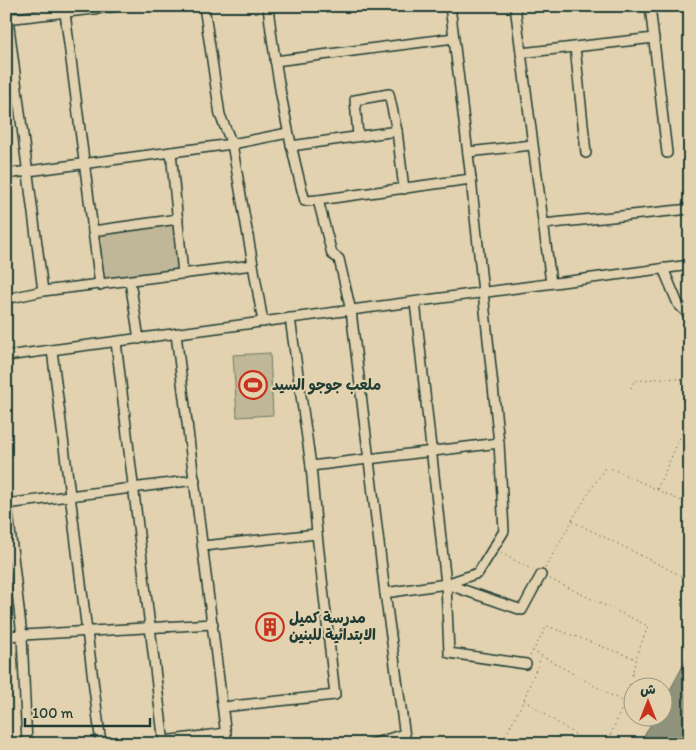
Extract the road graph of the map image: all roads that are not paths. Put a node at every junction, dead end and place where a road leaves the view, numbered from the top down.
1 (120, 6) edge
2 (204, 6) edge
3 (268, 6) edge
4 (450, 6) edge
5 (515, 6) edge
6 (650, 6) edge
7 (93, 8) edge
8 (44, 11) edge
9 (65, 13) junction
10 (7, 19) edge
11 (454, 38) junction
12 (654, 38) junction
13 (575, 47) junction
14 (521, 53) junction
15 (275, 61) junction
16 (397, 131) junction
17 (288, 133) junction
18 (358, 136) junction
19 (232, 144) junction
20 (532, 145) junction
21 (291, 146) junction
22 (171, 152) junction
23 (468, 152) junction
24 (586, 153) dead end
25 (667, 153) dead end
26 (85, 162) junction
27 (26, 170) junction
28 (6, 174) edge
29 (471, 179) junction
30 (404, 189) junction
31 (318, 200) junction
32 (690, 209) edge
33 (178, 219) junction
34 (543, 224) junction
35 (93, 231) junction
36 (253, 265) junction
37 (690, 265) edge
38 (663, 268) junction
39 (183, 274) junction
40 (130, 281) junction
41 (550, 283) junction
42 (100, 285) junction
43 (43, 291) junction
44 (483, 292) junction
45 (6, 299) edge
46 (415, 302) junction
47 (351, 311) junction
48 (690, 316) edge
49 (290, 318) junction
50 (263, 322) junction
51 (176, 334) junction
52 (139, 339) junction
53 (116, 342) junction
54 (52, 350) junction
55 (6, 356) edge
56 (499, 442) junction
57 (431, 450) junction
58 (369, 460) junction
59 (311, 466) junction
60 (195, 480) junction
61 (133, 487) junction
62 (70, 495) junction
63 (7, 500) edge
64 (317, 534) junction
65 (203, 546) junction
66 (541, 575) road end
67 (446, 584) junction
68 (385, 593) junction
69 (213, 624) junction
70 (150, 627) junction
71 (87, 632) junction
72 (6, 636) edge
73 (22, 636) junction
74 (526, 664) road end
75 (223, 707) junction
76 (226, 732) junction
77 (405, 739) edge
78 (164, 742) edge
79 (27, 744) edge
80 (101, 744) edge
81 (227, 744) edge
82 (372, 744) edge

1 - 7 street
2 - 19 street
3 - 15 street
4 - 11 street
5 - 14 street
6 - 12 street
7 - 9 street
8 - 9 street
8 - 10 street
9 - 26 street
10 - 27 street
11 - 15 street
11 - 23 street
12 - 13 street
12 - 25 street
13 - 14 street
13 - 24 street
14 - 20 street
15 - 17 street
16 - 18 street
16 - 18 street
16 - 30 street
17 - 19 street
17 - 21 street
18 - 21 street
19 - 22 street
19 - 36 street
20 - 23 street
20 - 34 street
21 - 31 street
22 - 26 street
22 - 33 street
23 - 29 street
26 - 27 street
26 - 35 street
27 - 28 street
27 - 43 street
29 - 30 street
29 - 44 street
30 - 31 street
31 - 47 street
32 - 34 street
33 - 35 street
33 - 39 street
34 - 41 street
35 - 42 street
36 - 39 street
36 - 50 street
37 - 38 street
38 - 41 street
38 - 48 street
39 - 40 street
40 - 42 street
40 - 52 street
41 - 44 street
42 - 43 street
43 - 45 street
44 - 46 street
44 - 56 street
46 - 47 street
46 - 57 street
47 - 49 street
47 - 58 street
49 - 50 street
49 - 59 street
50 - 51 street
51 - 52 street
51 - 60 street
52 - 53 street
53 - 54 street
53 - 61 street
54 - 55 street
54 - 62 street
56 - 57 street
56 - 67 street
57 - 58 street
57 - 67 street
58 - 59 street
58 - 68 street
59 - 64 street
60 - 61 street
60 - 65 street
61 - 62 street
61 - 70 street
62 - 63 street
62 - 71 street
63 - 73 street
64 - 65 street
64 - 75 street
65 - 69 street
66 - 67 street
67 - 68 street
67 - 74 street
68 - 77 street
69 - 70 street
69 - 75 street
70 - 71 street
70 - 78 street
71 - 73 street
71 - 80 street
72 - 73 street
73 - 79 street
75 - 76 street
76 - 78 street
76 - 81 street
77 - 82 street

